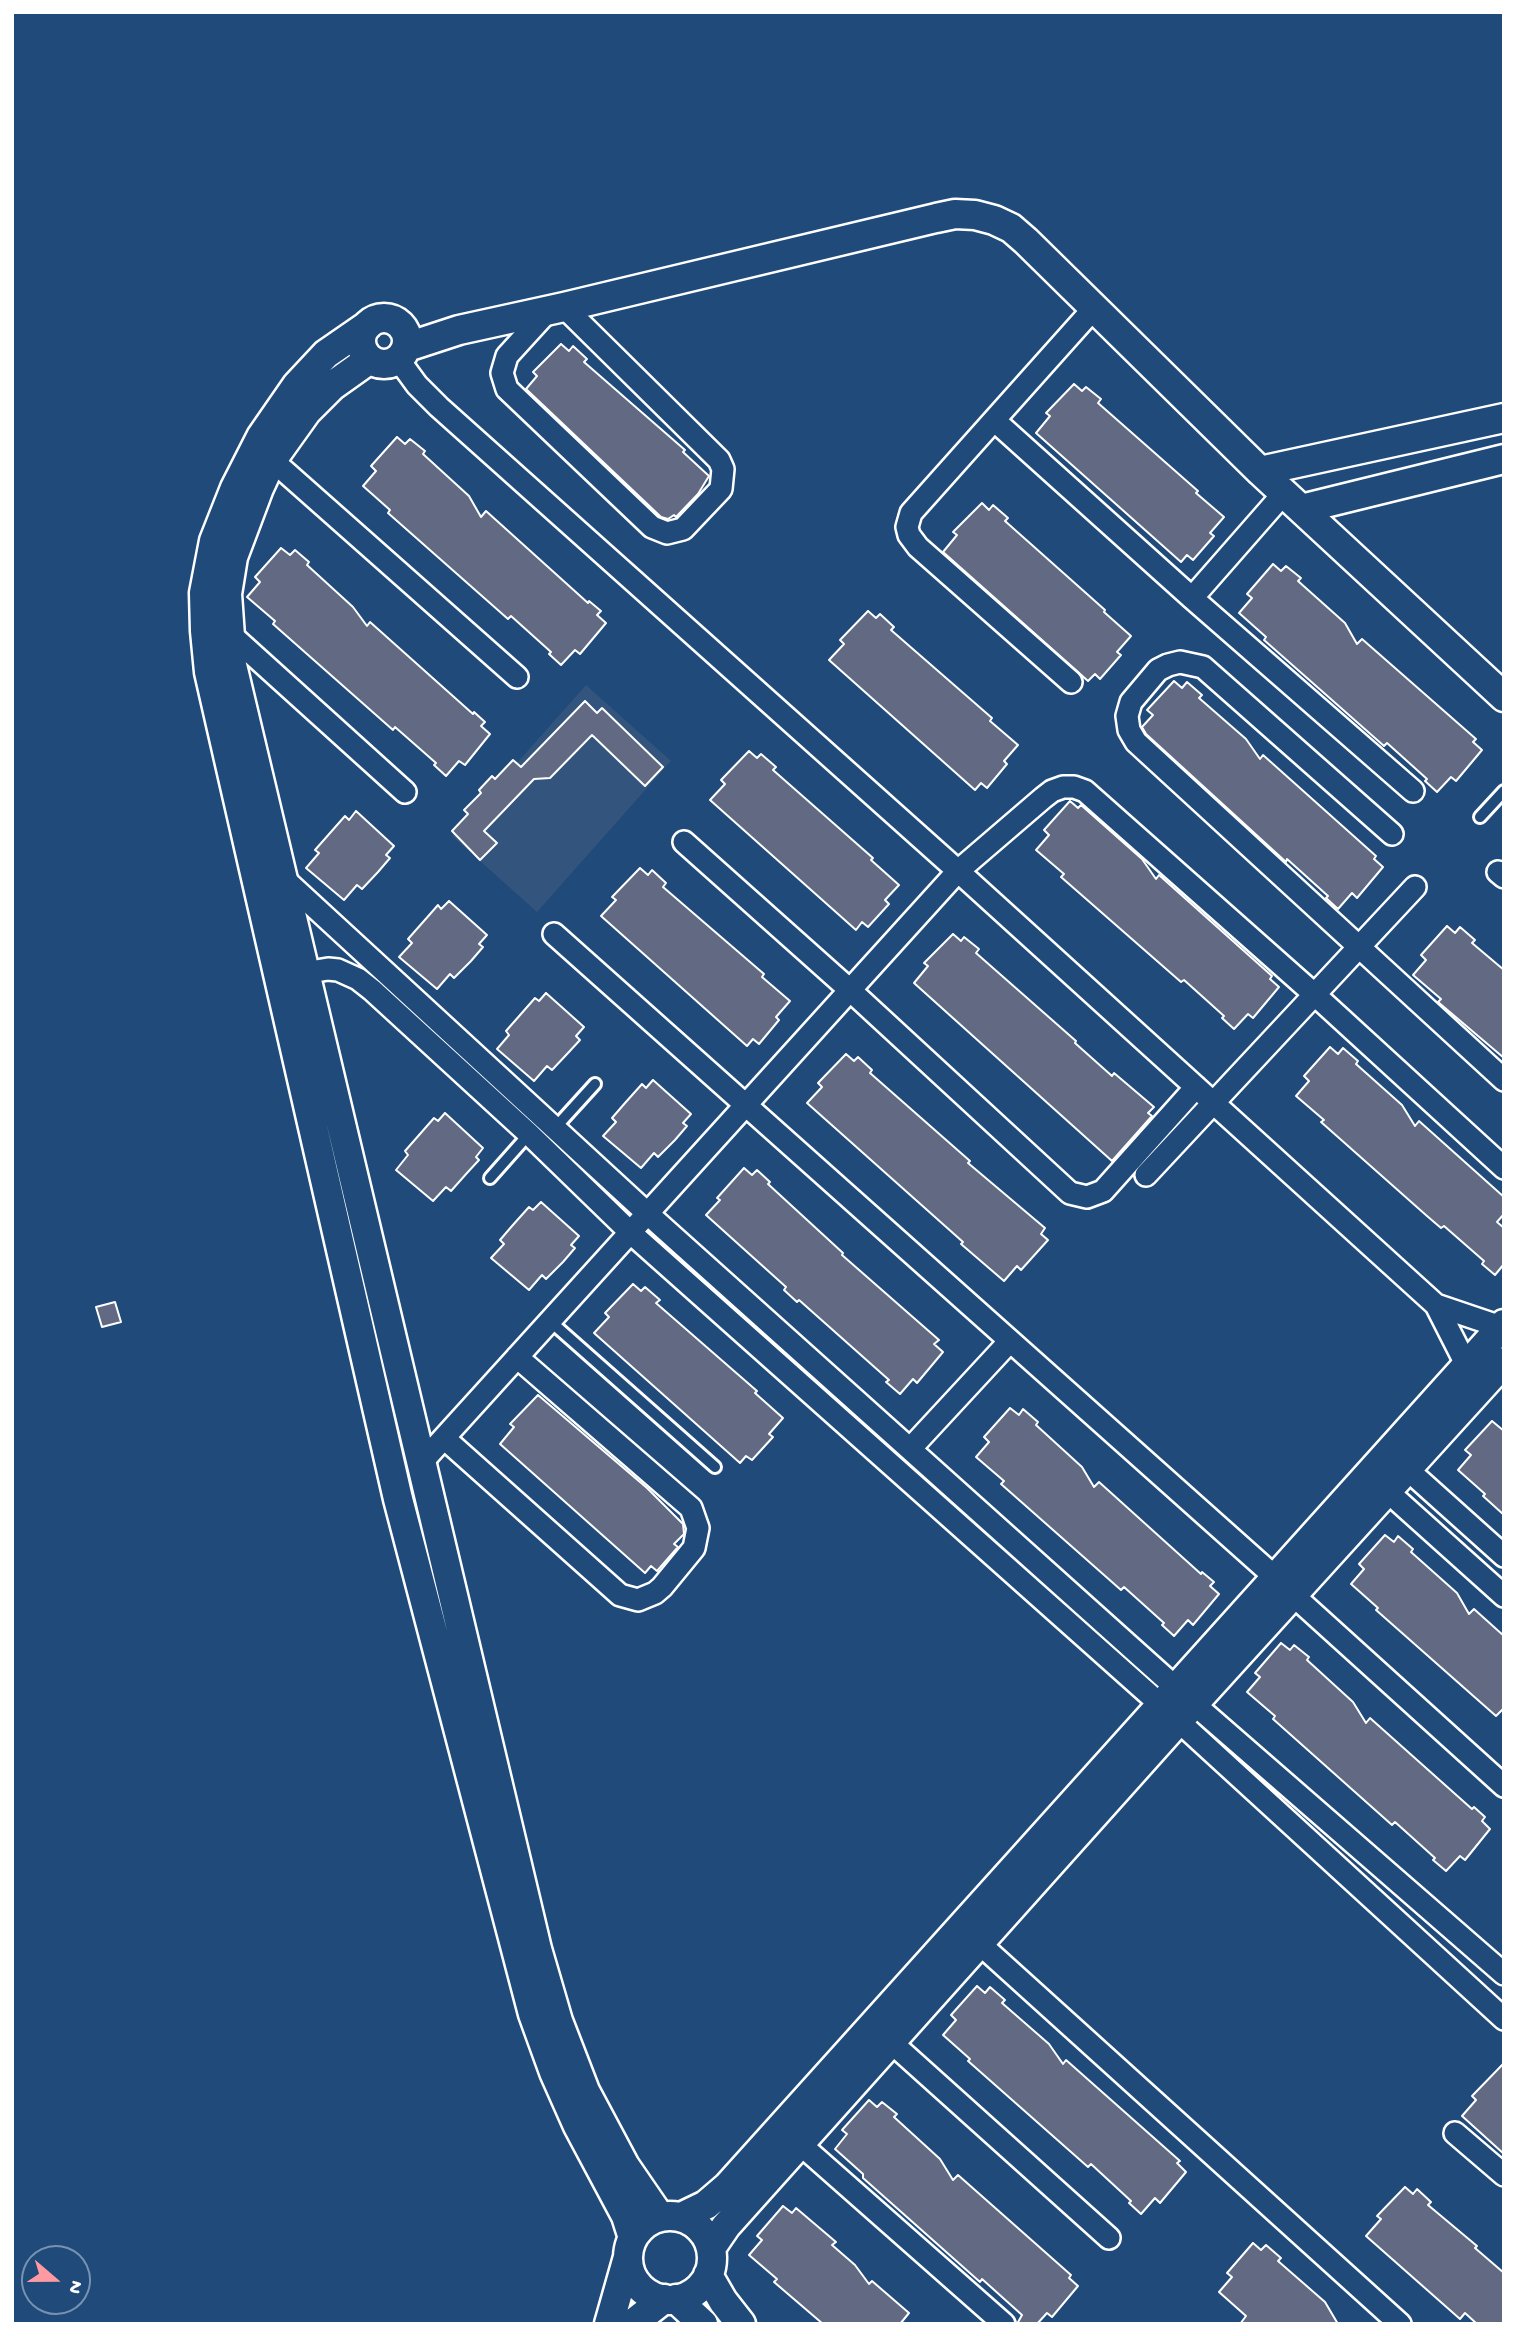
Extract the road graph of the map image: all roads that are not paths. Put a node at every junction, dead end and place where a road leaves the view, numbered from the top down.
1 (1096, 307) junction
2 (556, 309) junction
3 (368, 325) junction
4 (402, 343) junction
5 (370, 359) junction
6 (1504, 418) edge
7 (994, 420) junction
8 (1504, 459) edge
9 (272, 460) junction
10 (1260, 471) junction
11 (1292, 501) junction
12 (1192, 598) junction
13 (228, 632) junction
14 (517, 677) dead end
15 (1071, 682) dead end
16 (1504, 697) edge
17 (1413, 791) dead end
18 (1504, 791) edge
19 (405, 792) dead end
20 (1480, 817) dead end
21 (1392, 834) dead end
22 (684, 842) dead end
23 (958, 872) junction
24 (283, 878) junction
25 (1415, 887) dead end
26 (554, 934) dead end
27 (1359, 947) junction
28 (304, 973) junction
29 (851, 991) junction
30 (1314, 994) junction
31 (1504, 1080) edge
32 (595, 1084) dead end
33 (1196, 1087) junction
34 (1214, 1102) junction
35 (746, 1106) junction
36 (555, 1128) junction
37 (528, 1134) junction
38 (1504, 1168) edge
39 (1146, 1175) dead end
40 (490, 1178) dead end
41 (648, 1214) junction
42 (631, 1233) junction
43 (1436, 1305) junction
44 (550, 1321) junction
45 (1502, 1325) edge
46 (1010, 1341) junction
47 (517, 1357) junction
48 (1467, 1366) junction
49 (1501, 1371) edge
50 (444, 1438) junction
51 (910, 1448) junction
52 (422, 1462) junction
53 (715, 1467) dead end
54 (1406, 1469) junction
55 (1387, 1491) junction
56 (1504, 1556) edge
57 (1285, 1586) junction
58 (1504, 1596) edge
59 (1178, 1704) junction
60 (1504, 1786) edge
61 (980, 1944) junction
62 (1504, 1974) edge
63 (1504, 2019) edge
64 (892, 2043) junction
65 (1455, 2133) dead end
66 (800, 2144) junction
67 (1504, 2175) edge
68 (671, 2217) junction
69 (1110, 2238) dead end
70 (631, 2248) junction
71 (709, 2261) junction
72 (670, 2299) junction
73 (609, 2324) edge
74 (632, 2324) edge
75 (703, 2324) edge
76 (741, 2324) edge
77 (1004, 2324) edge
78 (1400, 2324) edge

1 - 2 street
1 - 7 street
1 - 10 street
2 - 2 street
2 - 4 street
3 - 4 street
3 - 5 street
3 - 70 street
4 - 5 street
4 - 23 street
5 - 9 street
6 - 10 street
7 - 12 street
7 - 15 street
8 - 11 street
9 - 13 street
9 - 14 street
10 - 11 street
11 - 12 street
11 - 16 street
12 - 17 street
13 - 19 street
13 - 24 street
18 - 20 lane
21 - 27 street
22 - 29 street
23 - 29 street
23 - 30 street
23 - 33 street
24 - 28 street
24 - 36 street
25 - 27 street
26 - 35 street
27 - 30 street
27 - 31 street
28 - 37 street
28 - 52 street
29 - 33 street
29 - 35 street
30 - 34 street
30 - 38 street
32 - 36 lane
33 - 34 street
34 - 39 street
34 - 43 street
35 - 41 street
35 - 46 street
36 - 41 street
37 - 40 lane
37 - 42 street
41 - 42 street
41 - 51 street
42 - 44 street
42 - 59 street
43 - 45 street
43 - 48 street
44 - 47 street
44 - 53 lane
45 - 48 street
46 - 51 street
46 - 57 street
47 - 50 street
47 - 50 street
48 - 57 street
49 - 54 street
50 - 52 street
51 - 59 street
52 - 68 street
54 - 55 street
54 - 56 street
55 - 57 street
55 - 58 street
57 - 59 street
57 - 60 street
59 - 61 street
59 - 62 street
59 - 63 street
59 - 68 street
61 - 64 street
61 - 78 street
64 - 66 street
64 - 69 street
65 - 67 street
66 - 71 street
66 - 77 street
68 - 70 street
68 - 71 street
70 - 72 street
70 - 73 street
71 - 72 street
71 - 76 street
72 - 74 street
72 - 75 street

